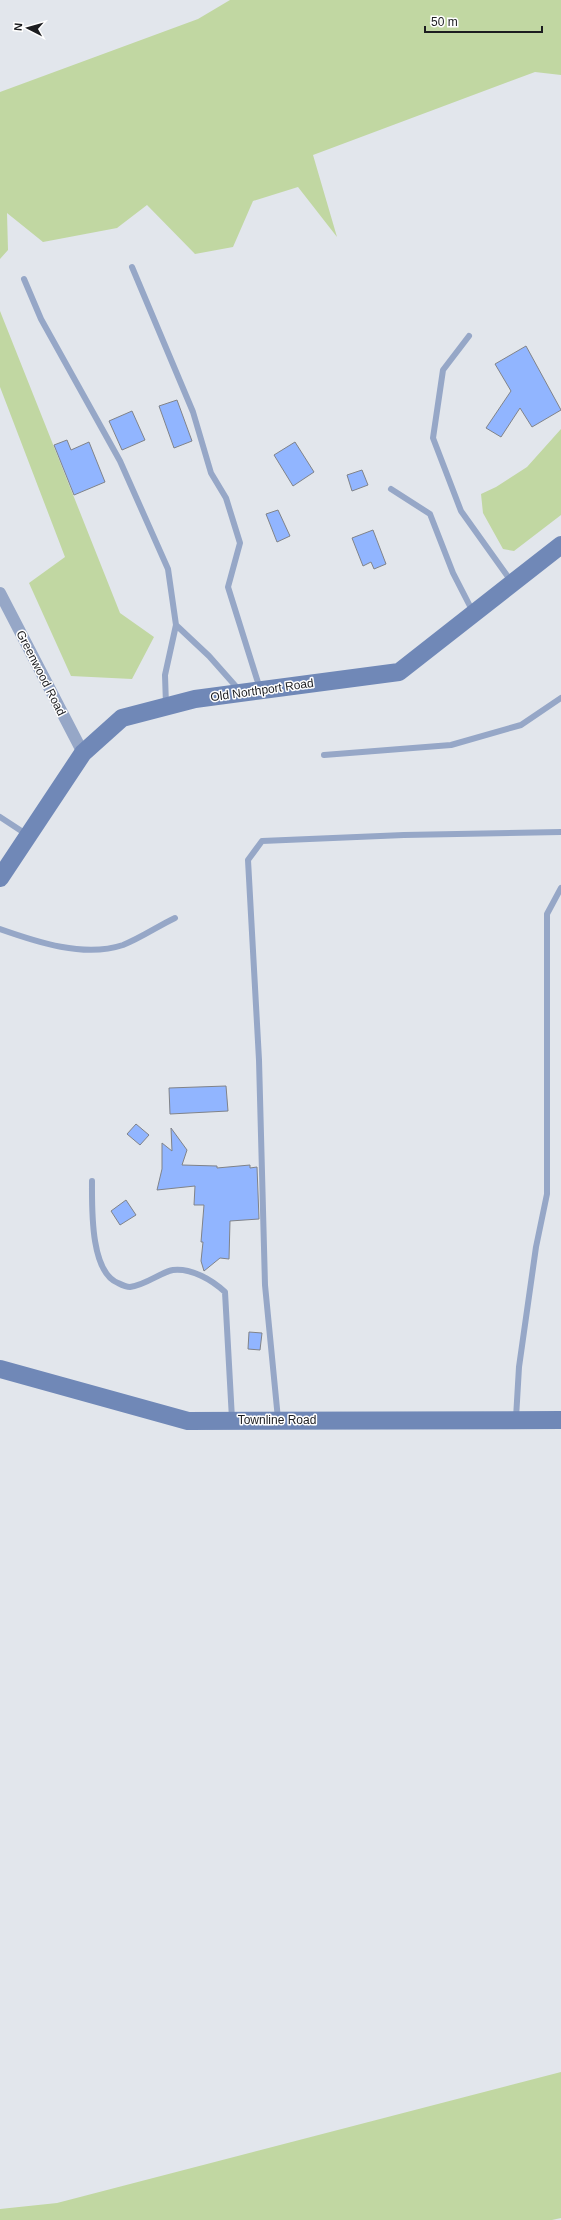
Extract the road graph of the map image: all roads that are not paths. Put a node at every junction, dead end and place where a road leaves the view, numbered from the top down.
1 (132, 267) dead end
2 (24, 279) dead end
3 (469, 336) dead end
4 (391, 489) dead end
5 (561, 545) edge
6 (513, 583) junction
7 (0, 593) edge
8 (474, 614) junction
9 (176, 625) junction
10 (260, 690) junction
11 (242, 693) junction
12 (561, 698) edge
13 (166, 707) junction
14 (83, 753) junction
15 (324, 755) dead end
16 (0, 817) edge
17 (561, 832) edge
18 (28, 835) junction
19 (0, 878) edge
20 (561, 888) edge
21 (175, 918) dead end
22 (0, 929) edge
23 (92, 1181) dead end
24 (0, 1369) edge
25 (278, 1420) junction
26 (516, 1420) junction
27 (561, 1420) edge
28 (232, 1421) junction

1 - 10 lane
2 - 9 lane
3 - 6 lane
4 - 8 lane
5 - 6 main road, Old Northport Road
6 - 8 main road, Old Northport Road
7 - 14 street, Greenwood Road
8 - 10 main road, Old Northport Road
9 - 11 lane
9 - 13 lane
10 - 11 main road, Old Northport Road
11 - 13 main road, Old Northport Road
12 - 15 lane
13 - 14 main road, Old Northport Road
14 - 18 main road, Old Northport Road
16 - 18 lane
17 - 25 lane
18 - 19 main road, Old Northport Road
20 - 26 lane
21 - 22 lane
23 - 28 lane
24 - 28 main road, Townline Road
25 - 26 main road, Townline Road
25 - 28 main road, Townline Road
26 - 27 main road, Townline Road

